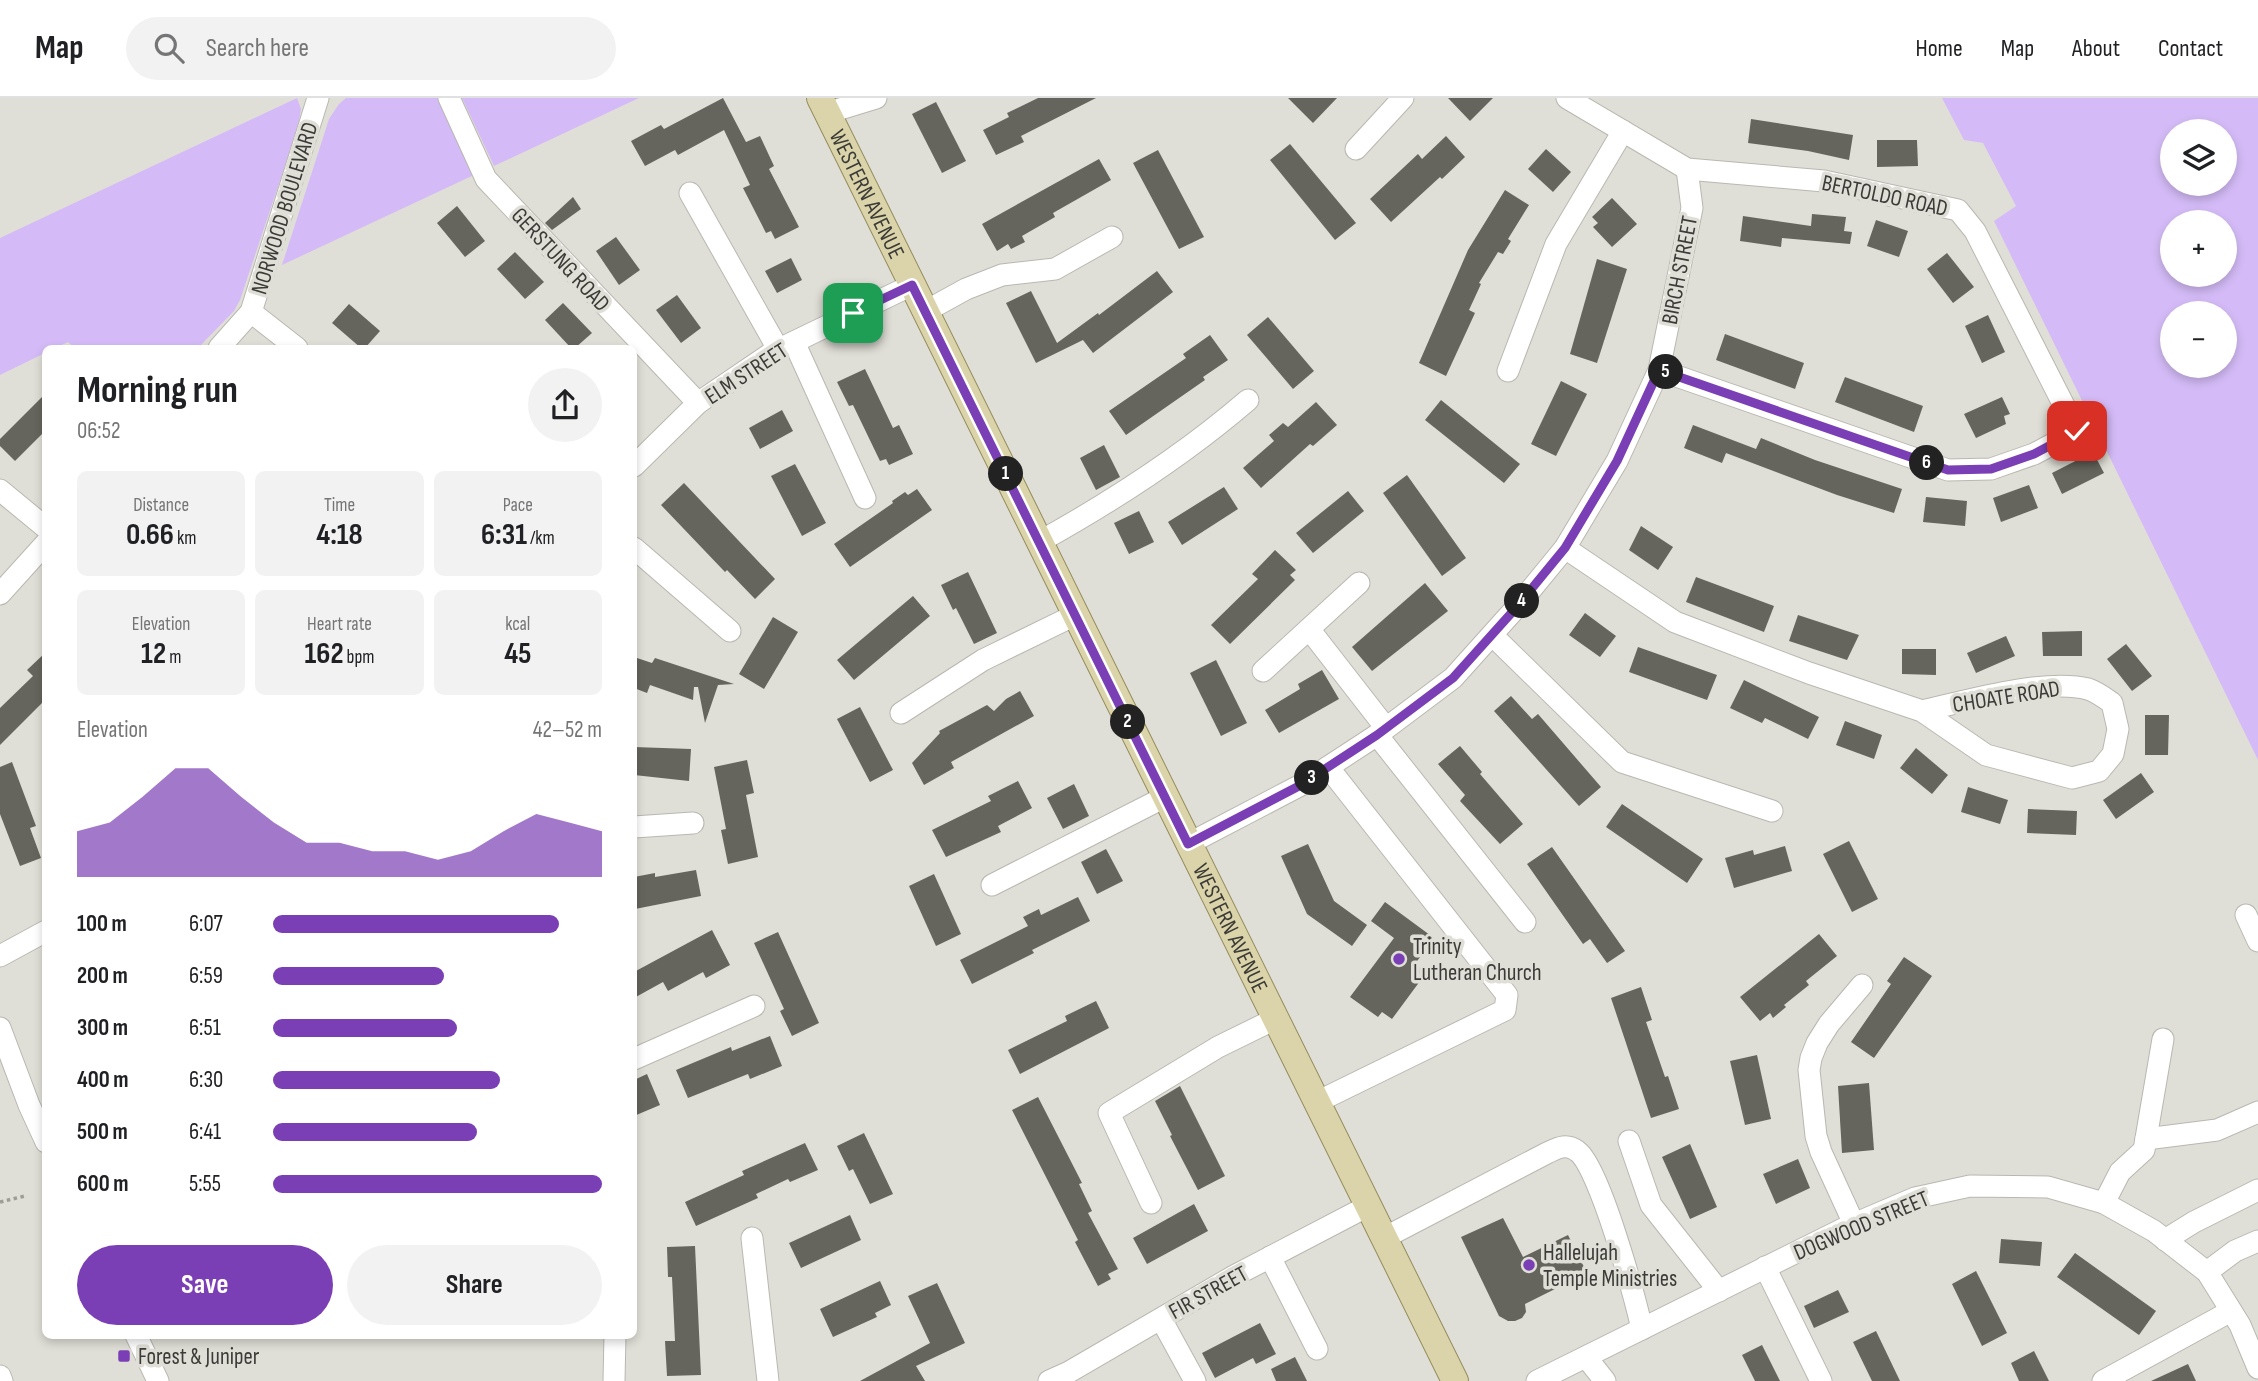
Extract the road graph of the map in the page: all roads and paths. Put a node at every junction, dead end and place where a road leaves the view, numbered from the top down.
1 (318, 98) edge
2 (449, 98) edge
3 (876, 98) edge
4 (1403, 98) edge
5 (1567, 98) edge
6 (823, 106) edge
7 (1623, 131) junction
8 (1356, 149) dead end
9 (1686, 169) junction
10 (691, 192) dead end
11 (1112, 237) dead end
12 (912, 285) junction
13 (926, 311) junction
14 (251, 312) junction
15 (222, 345) edge
16 (293, 345) edge
17 (786, 346) junction
18 (1659, 370) junction
19 (1508, 371) dead end
20 (1248, 400) dead end
21 (698, 403) junction
22 (637, 463) edge
23 (0, 490) edge
24 (865, 498) dead end
25 (42, 525) edge
26 (1039, 542) junction
27 (42, 547) edge
28 (1565, 548) junction
29 (637, 551) edge
30 (1359, 583) dead end
31 (0, 594) edge
32 (1075, 615) junction
33 (1309, 629) junction
34 (730, 631) dead end
35 (1492, 635) junction
36 (1263, 671) dead end
37 (1922, 711) junction
38 (901, 713) dead end
39 (1381, 732) junction
40 (1328, 767) junction
41 (1165, 797) junction
42 (1772, 811) dead end
43 (693, 823) dead end
44 (637, 827) edge
45 (1188, 844) junction
46 (992, 885) dead end
47 (2246, 915) dead end
48 (1525, 922) dead end
49 (42, 933) edge
50 (2258, 941) edge
51 (0, 956) edge
52 (1862, 985) dead end
53 (754, 1006) dead end
54 (1275, 1019) junction
55 (0, 1028) edge
56 (2163, 1039) dead end
57 (637, 1058) edge
58 (1317, 1102) junction
59 (2258, 1112) edge
60 (42, 1133) edge
61 (2146, 1139) junction
62 (1629, 1141) dead end
63 (2258, 1190) edge
64 (25, 1196) dead end
65 (0, 1202) edge
66 (1150, 1203) dead end
67 (2104, 1203) junction
68 (1368, 1206) junction
69 (1854, 1224) junction
70 (752, 1238) dead end
71 (1384, 1238) junction
72 (2165, 1240) junction
73 (2258, 1241) edge
74 (1270, 1257) junction
75 (1765, 1268) junction
76 (2207, 1272) junction
77 (1719, 1291) junction
78 (2231, 1311) junction
79 (1161, 1319) junction
80 (1642, 1329) junction
81 (138, 1339) edge
82 (615, 1339) edge
83 (1317, 1349) dead end
84 (1586, 1357) junction
85 (2258, 1368) edge
86 (0, 1376) edge
87 (2, 1381) edge
88 (158, 1381) edge
89 (614, 1381) edge
90 (768, 1381) edge
91 (1049, 1381) edge
92 (1195, 1381) edge
93 (1455, 1381) edge
94 (1537, 1381) edge
95 (1605, 1381) edge
96 (1821, 1381) edge
97 (2103, 1381) edge

1 - 14 street, NORWOOD BOULEVARD
2 - 21 street, GERSTUNG ROAD
3 - 6 street
4 - 8 street
5 - 7 street
6 - 12 main road, WESTERN AVENUE
7 - 9 street
7 - 19 street
9 - 18 street, BIRCH STREET
9 - 18 street, BERTOLDO ROAD
10 - 17 street
11 - 13 street
12 - 13 main road, WESTERN AVENUE
12 - 17 street, ELM STREET
13 - 26 main road, WESTERN AVENUE
14 - 15 street, NORWOOD BOULEVARD
14 - 16 street
17 - 21 street, ELM STREET
17 - 24 street
18 - 28 street, BIRCH STREET
20 - 26 street
21 - 22 street, ELM STREET
23 - 25 street
26 - 32 main road, WESTERN AVENUE
27 - 31 street
28 - 35 street, BIRCH STREET
28 - 37 street, CHOATE ROAD
29 - 34 street
30 - 33 street
32 - 38 street
32 - 41 main road, WESTERN AVENUE
33 - 36 street
33 - 39 street
35 - 39 street, BIRCH STREET
35 - 42 street
37 - 37 street, CHOATE ROAD
39 - 40 street, BIRCH STREET
39 - 48 street
40 - 45 street, BIRCH STREET
40 - 58 street
41 - 45 main road, WESTERN AVENUE
41 - 46 street
43 - 44 street
45 - 54 main road, WESTERN AVENUE
47 - 50 street
49 - 51 street
52 - 69 street
53 - 57 street
54 - 58 main road, WESTERN AVENUE
54 - 66 street
55 - 60 street
56 - 61 street
58 - 68 main road, WESTERN AVENUE
59 - 61 street
61 - 67 street
62 - 77 street
63 - 72 street
64 - 65 path
67 - 69 street, DOGWOOD STREET
67 - 72 street, DOGWOOD STREET
68 - 71 main road, WESTERN AVENUE
68 - 74 street, FIR STREET
69 - 75 street, DOGWOOD STREET
70 - 90 street
71 - 80 street
71 - 93 main road, WESTERN AVENUE
72 - 76 street, DOGWOOD STREET
73 - 76 street
74 - 79 street, FIR STREET
74 - 83 street
75 - 77 street, DOGWOOD STREET
75 - 96 street
76 - 78 street, DOGWOOD STREET
77 - 80 street, DOGWOOD STREET
78 - 85 street, DOGWOOD STREET
78 - 97 street
79 - 91 street, FIR STREET
79 - 92 street
80 - 84 street, DOGWOOD STREET
81 - 88 street
82 - 89 street
84 - 94 street, DOGWOOD STREET
84 - 95 street
86 - 87 street

